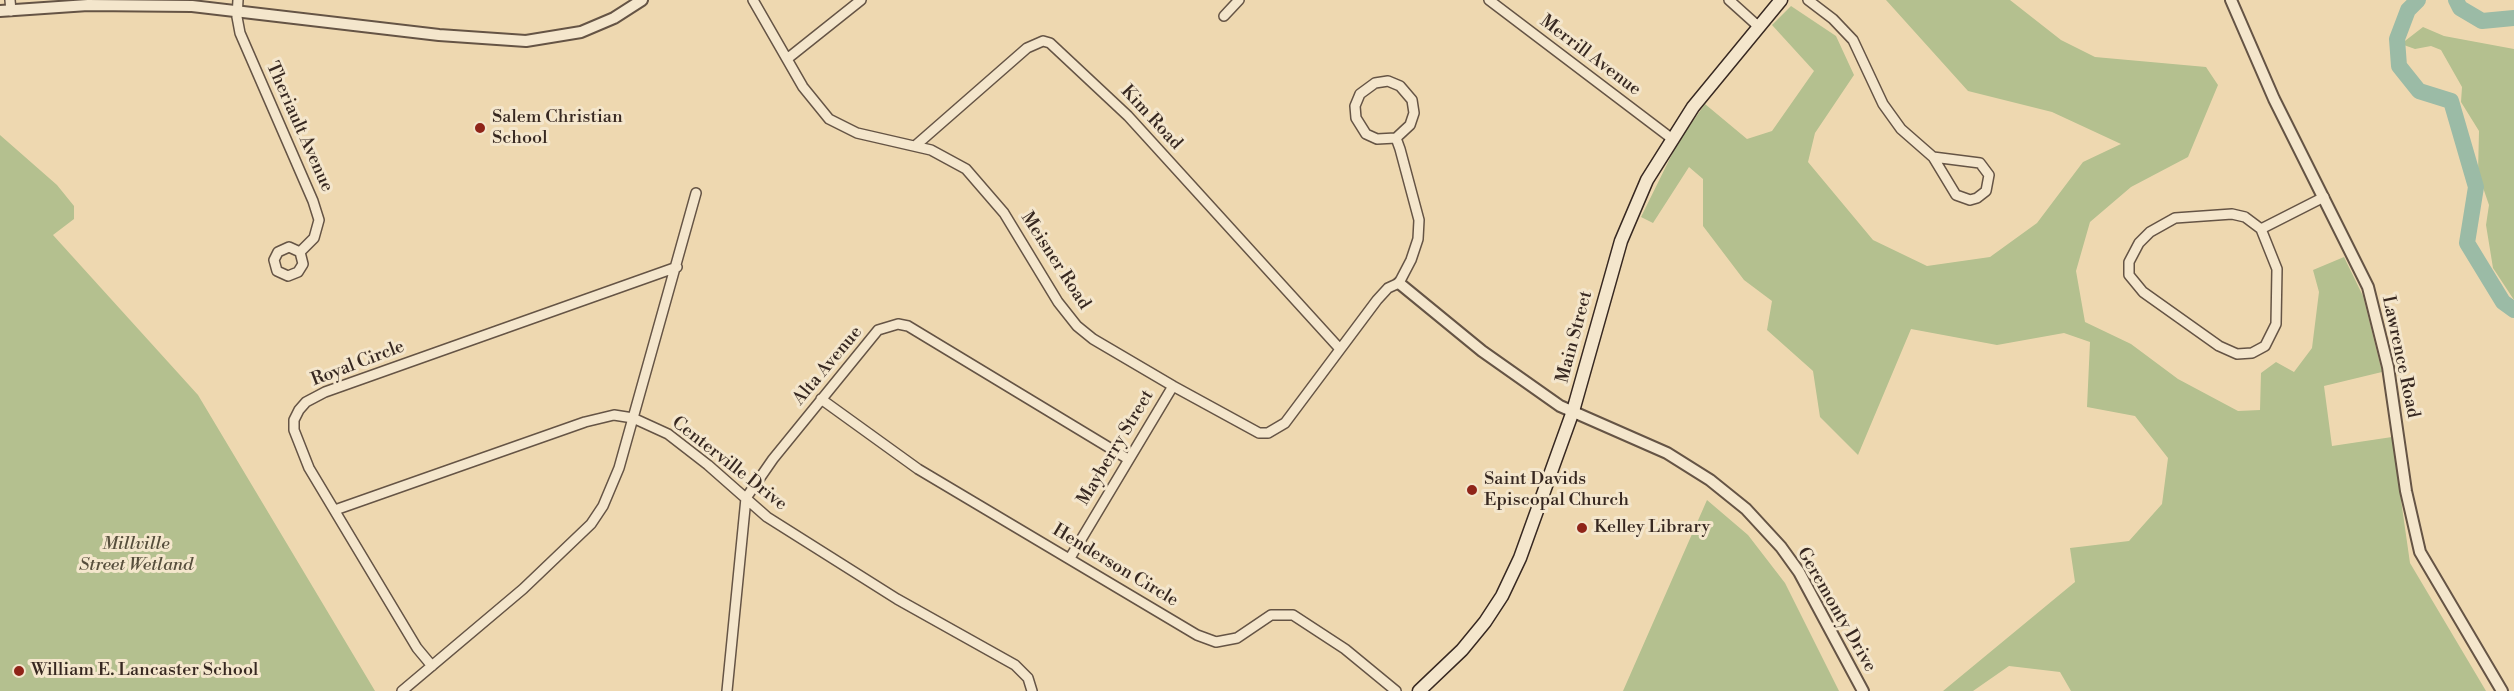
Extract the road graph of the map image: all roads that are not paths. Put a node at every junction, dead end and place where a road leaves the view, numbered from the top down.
1 (642, 0) edge
2 (753, 0) edge
3 (861, 0) edge
4 (1239, 0) edge
5 (1489, 0) edge
6 (1729, 0) edge
7 (1781, 0) edge
8 (1808, 0) edge
9 (2231, 0) edge
10 (237, 5) edge
11 (7, 7) edge
12 (1224, 16) dead end
13 (1759, 27) junction
14 (787, 59) junction
15 (1396, 138) junction
16 (1671, 138) junction
17 (915, 146) junction
18 (1933, 158) junction
19 (696, 193) dead end
20 (2324, 197) junction
21 (2261, 229) junction
22 (300, 252) dead end
23 (677, 267) junction
24 (1399, 283) junction
25 (1340, 349) junction
26 (1173, 386) junction
27 (821, 399) junction
28 (1573, 411) junction
29 (633, 417) junction
30 (1128, 459) junction
31 (746, 498) junction
32 (335, 510) junction
33 (1070, 558) junction
34 (432, 666) junction
35 (402, 691) edge
36 (727, 691) edge
37 (1032, 691) edge
38 (1396, 691) edge
39 (1419, 691) edge
40 (1863, 691) edge
41 (2502, 691) edge

1 - 10 street
2 - 14 street, Meisner Road
3 - 14 street
4 - 12 street
5 - 16 street, Merrill Avenue
6 - 13 street
7 - 13 main road, Main Street
8 - 18 street
9 - 20 street, Lawrence Road
10 - 11 street
10 - 22 street, Theriault Avenue
13 - 16 main road, Main Street
14 - 17 street, Meisner Road
15 - 15 street
15 - 24 street
16 - 28 main road, Main Street
17 - 25 street, Kim Road
17 - 26 street, Meisner Road
18 - 18 street
19 - 23 street
20 - 21 street
20 - 41 street, Lawrence Road
21 - 21 street
23 - 29 street
23 - 32 street, Royal Circle
24 - 25 street, Meisner Road
24 - 28 street, Geremonty Drive
25 - 26 street, Meisner Road
26 - 30 street, Mayberry Street
27 - 30 street, Alta Avenue
27 - 31 street, Alta Avenue
27 - 33 street, Henderson Circle
28 - 39 main road, Main Street
28 - 40 street, Geremonty Drive
29 - 31 street, Centerville Drive
29 - 32 street, Centerville Drive
29 - 34 street
30 - 33 street, Mayberry Street
31 - 36 street, Alta Avenue
31 - 37 street, Centerville Drive
32 - 34 street, Royal Circle
33 - 38 street, Henderson Circle
34 - 35 street

